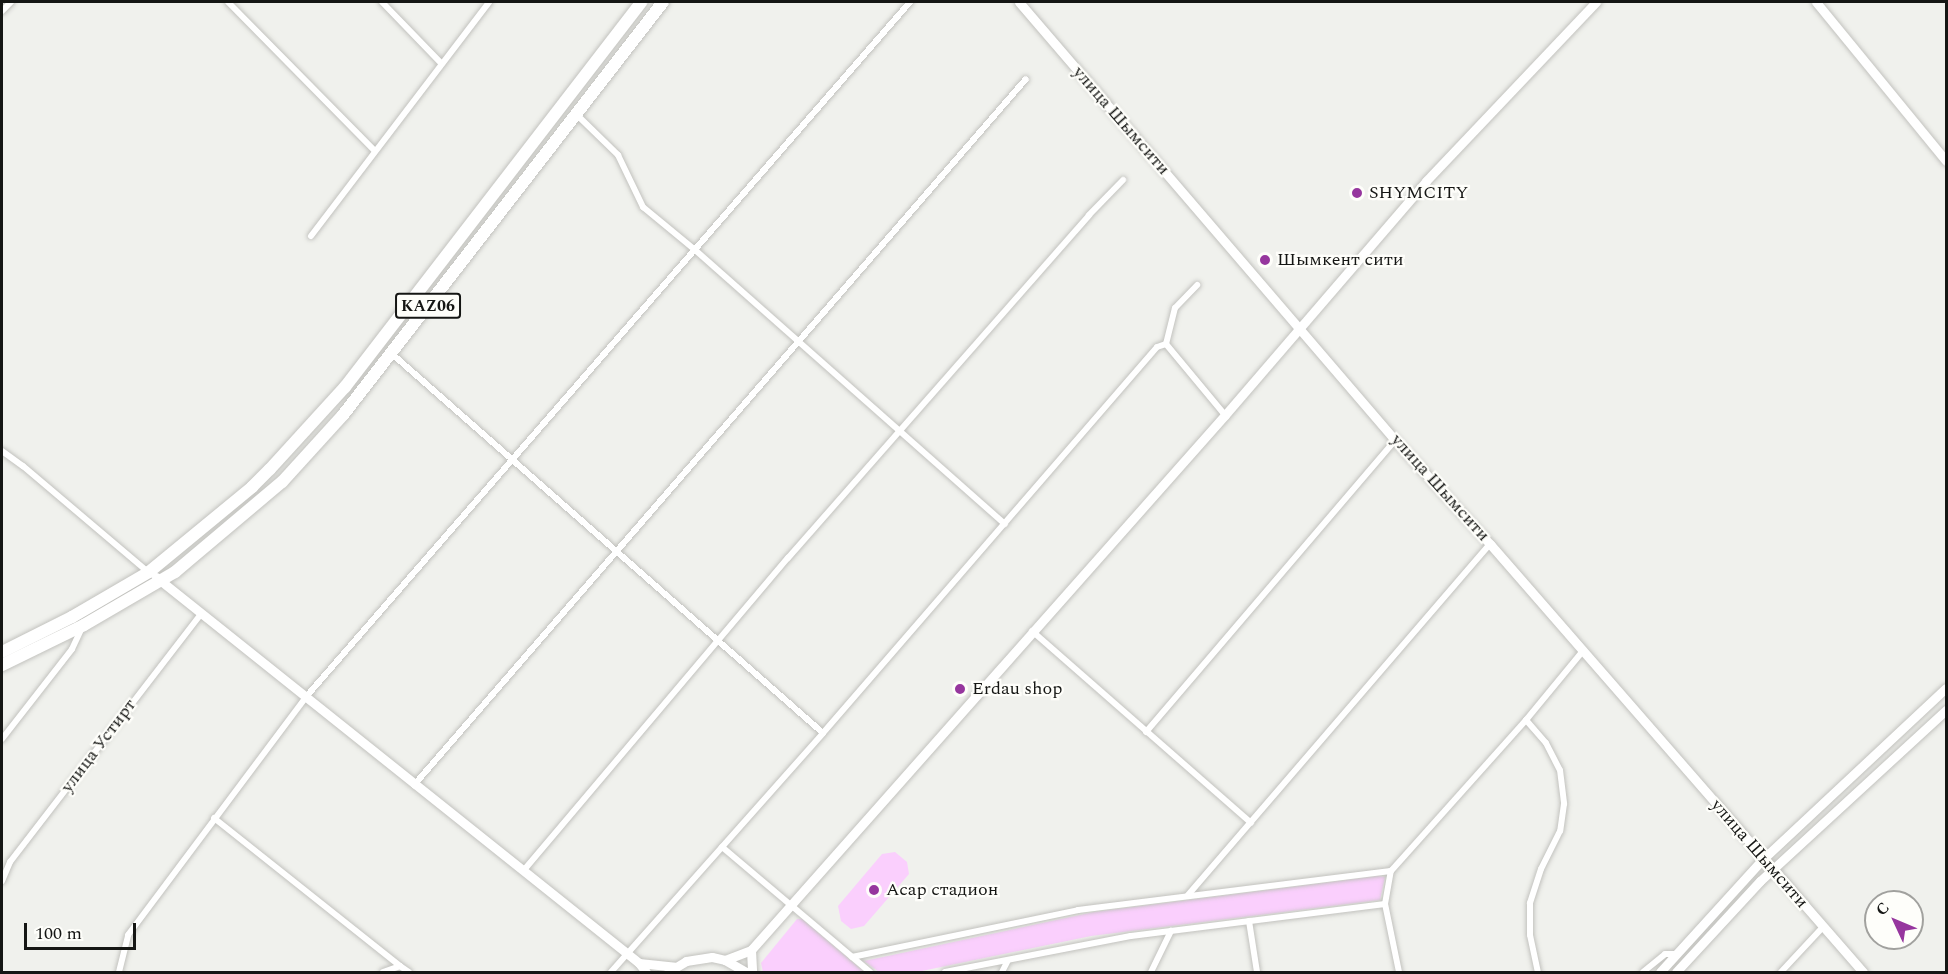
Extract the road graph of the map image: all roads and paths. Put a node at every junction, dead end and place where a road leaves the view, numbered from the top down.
1 (11, 2) edge
2 (228, 2) edge
3 (382, 2) edge
4 (489, 2) edge
5 (641, 2) edge
6 (663, 2) edge
7 (910, 2) edge
8 (1019, 2) edge
9 (1596, 2) edge
10 (1816, 2) edge
11 (2, 11) edge
12 (441, 63) junction
13 (1026, 79) dead end
14 (576, 114) junction
15 (374, 150) junction
16 (1947, 161) edge
17 (1123, 180) dead end
18 (311, 236) dead end
19 (694, 249) junction
20 (1197, 285) dead end
21 (1300, 328) junction
22 (799, 341) junction
23 (1166, 344) junction
24 (392, 353) junction
25 (1225, 415) junction
26 (900, 432) junction
27 (1395, 440) junction
28 (2, 452) edge
29 (511, 461) junction
30 (1005, 524) junction
31 (1490, 544) junction
32 (616, 553) junction
33 (149, 572) junction
34 (161, 580) junction
35 (201, 614) junction
36 (84, 625) junction
37 (1032, 631) junction
38 (718, 640) junction
39 (2, 652) edge
40 (1582, 652) junction
41 (2, 665) edge
42 (1947, 688) edge
43 (305, 698) junction
44 (1947, 710) edge
45 (1526, 720) junction
46 (1146, 732) junction
47 (823, 733) junction
48 (2, 739) edge
49 (414, 785) junction
50 (214, 818) junction
51 (1251, 823) junction
52 (722, 848) junction
53 (1763, 859) junction
54 (1772, 868) junction
55 (524, 870) junction
56 (1391, 871) junction
57 (2, 881) edge
58 (1188, 895) junction
59 (1385, 904) junction
60 (790, 905) junction
61 (1249, 921) junction
62 (1823, 927) junction
63 (1171, 931) junction
64 (751, 950) junction
65 (627, 954) junction
66 (1678, 954) junction
67 (852, 957) junction
68 (725, 960) junction
69 (1008, 960) junction
70 (1686, 962) junction
71 (639, 963) junction
72 (400, 966) junction
73 (671, 970) edge
74 (119, 972) edge
75 (382, 972) edge
76 (409, 972) edge
77 (611, 972) edge
78 (646, 972) edge
79 (746, 972) edge
80 (752, 972) edge
81 (870, 972) edge
82 (945, 972) edge
83 (1002, 972) edge
84 (1151, 972) edge
85 (1257, 972) edge
86 (1400, 972) edge
87 (1538, 972) edge
88 (1644, 972) edge
89 (1660, 972) edge
90 (1676, 972) edge
91 (1685, 972) edge
92 (1781, 972) edge
93 (1863, 972) edge

1 - 11 street
2 - 15 street
3 - 12 street
4 - 12 street
5 - 33 highway, KАZ06
6 - 14 highway, KАZ06
7 - 19 street
8 - 21 street, улица Шымсити
9 - 21 street
10 - 16 street
12 - 15 street
13 - 22 street
14 - 19 street
14 - 24 highway, KАZ06
15 - 18 street
17 - 26 street
19 - 22 street
19 - 29 street
20 - 23 street
21 - 25 street
21 - 27 street, улица Шымсити
22 - 26 street
22 - 32 street
23 - 25 street
23 - 30 street
24 - 29 street
24 - 34 highway, KАZ06
25 - 37 street
26 - 30 street
26 - 38 street
27 - 31 street, улица Шымсити
27 - 46 street
28 - 33 street
29 - 32 street
29 - 43 street
30 - 47 street
31 - 40 street, улица Шымсити
31 - 51 street
32 - 38 street
32 - 49 street
33 - 34 street
33 - 39 highway, KАZ06
34 - 35 street
34 - 36 highway, KАZ06
35 - 43 street
35 - 57 street, улица Устирт
36 - 41 highway, KАZ06
36 - 48 street
37 - 46 street
37 - 60 street
38 - 47 street
38 - 55 street
40 - 45 street
40 - 53 street, улица Шымсити
42 - 53 street
43 - 49 street
43 - 50 street
44 - 54 street
45 - 56 street
45 - 87 street
46 - 51 street
47 - 52 street
49 - 55 street
50 - 72 street
50 - 74 street
51 - 58 street
52 - 60 street
52 - 65 street
53 - 54 street, улица Шымсити
53 - 66 street
54 - 62 street, улица Шымсити
54 - 70 street
55 - 65 street
56 - 58 street
56 - 59 street
58 - 67 street
59 - 61 street
59 - 86 street
60 - 64 street
60 - 67 street
61 - 63 street
61 - 85 street
62 - 92 street
62 - 93 street, улица Шымсити
63 - 69 street
63 - 84 street
64 - 68 street
64 - 80 street
65 - 71 street
65 - 77 street
66 - 88 street
66 - 89 street
67 - 81 street
68 - 73 street
68 - 79 street
69 - 82 street
69 - 83 street
70 - 90 street
70 - 91 street
71 - 73 street
71 - 78 street
72 - 75 street
72 - 76 street

